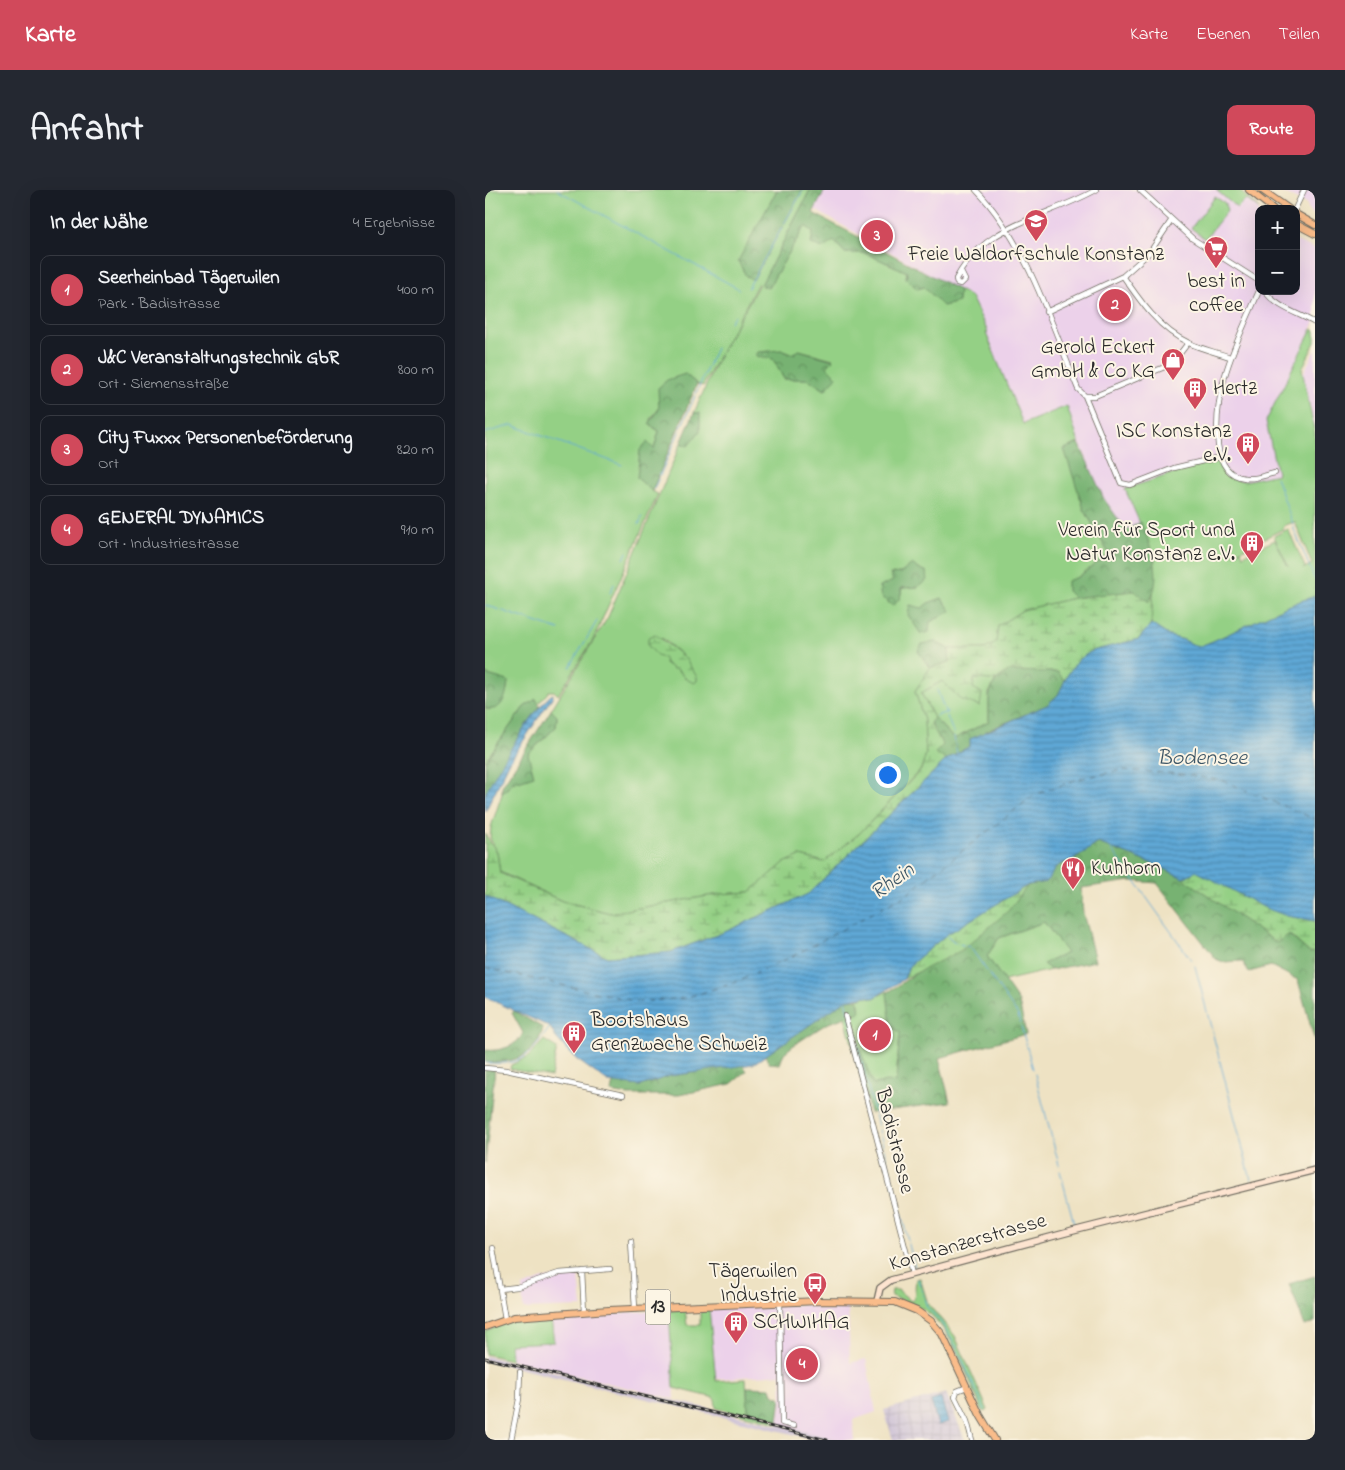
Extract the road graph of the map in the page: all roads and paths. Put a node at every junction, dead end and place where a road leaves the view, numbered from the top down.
1 (977, 190) edge
2 (1096, 190) edge
3 (1139, 190) edge
4 (1249, 190) edge
5 (1262, 190) edge
6 (1304, 190) edge
7 (1268, 205) edge
8 (1283, 205) edge
9 (1297, 205) edge
10 (1300, 216) edge
11 (1171, 221) junction
12 (1315, 225) edge
13 (1300, 226) edge
14 (1007, 228) junction
15 (1315, 234) edge
16 (961, 272) dead end
17 (1123, 276) junction
18 (1255, 279) edge
19 (1257, 295) edge
20 (1263, 295) edge
21 (1269, 295) edge
22 (1255, 300) junction
23 (1046, 312) junction
24 (1315, 323) edge
25 (1188, 343) junction
26 (1230, 357) junction
27 (1085, 396) junction
28 (1220, 457) junction
29 (1275, 473) dead end
30 (845, 1016) dead end
31 (485, 1068) edge
32 (623, 1095) dead end
33 (1315, 1170) edge
34 (631, 1241) dead end
35 (493, 1248) dead end
36 (610, 1269) dead end
37 (582, 1271) junction
38 (912, 1274) junction
39 (499, 1289) junction
40 (877, 1301) junction
41 (780, 1303) junction
42 (635, 1308) junction
43 (584, 1312) junction
44 (505, 1319) junction
45 (485, 1327) edge
46 (520, 1372) dead end
47 (967, 1386) junction
48 (794, 1426) dead end
49 (511, 1440) edge
50 (972, 1440) edge
51 (995, 1440) edge

1 - 14 street
2 - 14 street
3 - 11 street
4 - 7 main road
5 - 8 main road
6 - 9 street
10 - 12 main road
11 - 17 street
11 - 18 street
13 - 15 main road
14 - 16 street
14 - 23 street
17 - 23 street
17 - 25 street
19 - 22 street
20 - 22 street
21 - 24 street
22 - 26 street
23 - 27 street
25 - 26 street
25 - 27 street
26 - 28 street
27 - 28 street
28 - 29 street
30 - 38 street, Badistrasse
31 - 32 street
33 - 38 street, Konstanzerstrasse
34 - 42 street
35 - 39 street
36 - 37 street
37 - 39 street
37 - 43 street
38 - 40 street, Konstanzerstrasse
39 - 44 street
40 - 41 main road, Konstanzerstrasse / 13
40 - 47 main road, 13
41 - 42 main road, Konstanzerstrasse / 13
41 - 48 street
42 - 43 main road, Konstanzerstrasse / 13
43 - 44 main road, Konstanzerstrasse / 13
44 - 45 main road, Konstanzerstrasse / 13
46 - 49 street
47 - 50 street
47 - 51 main road, 13

